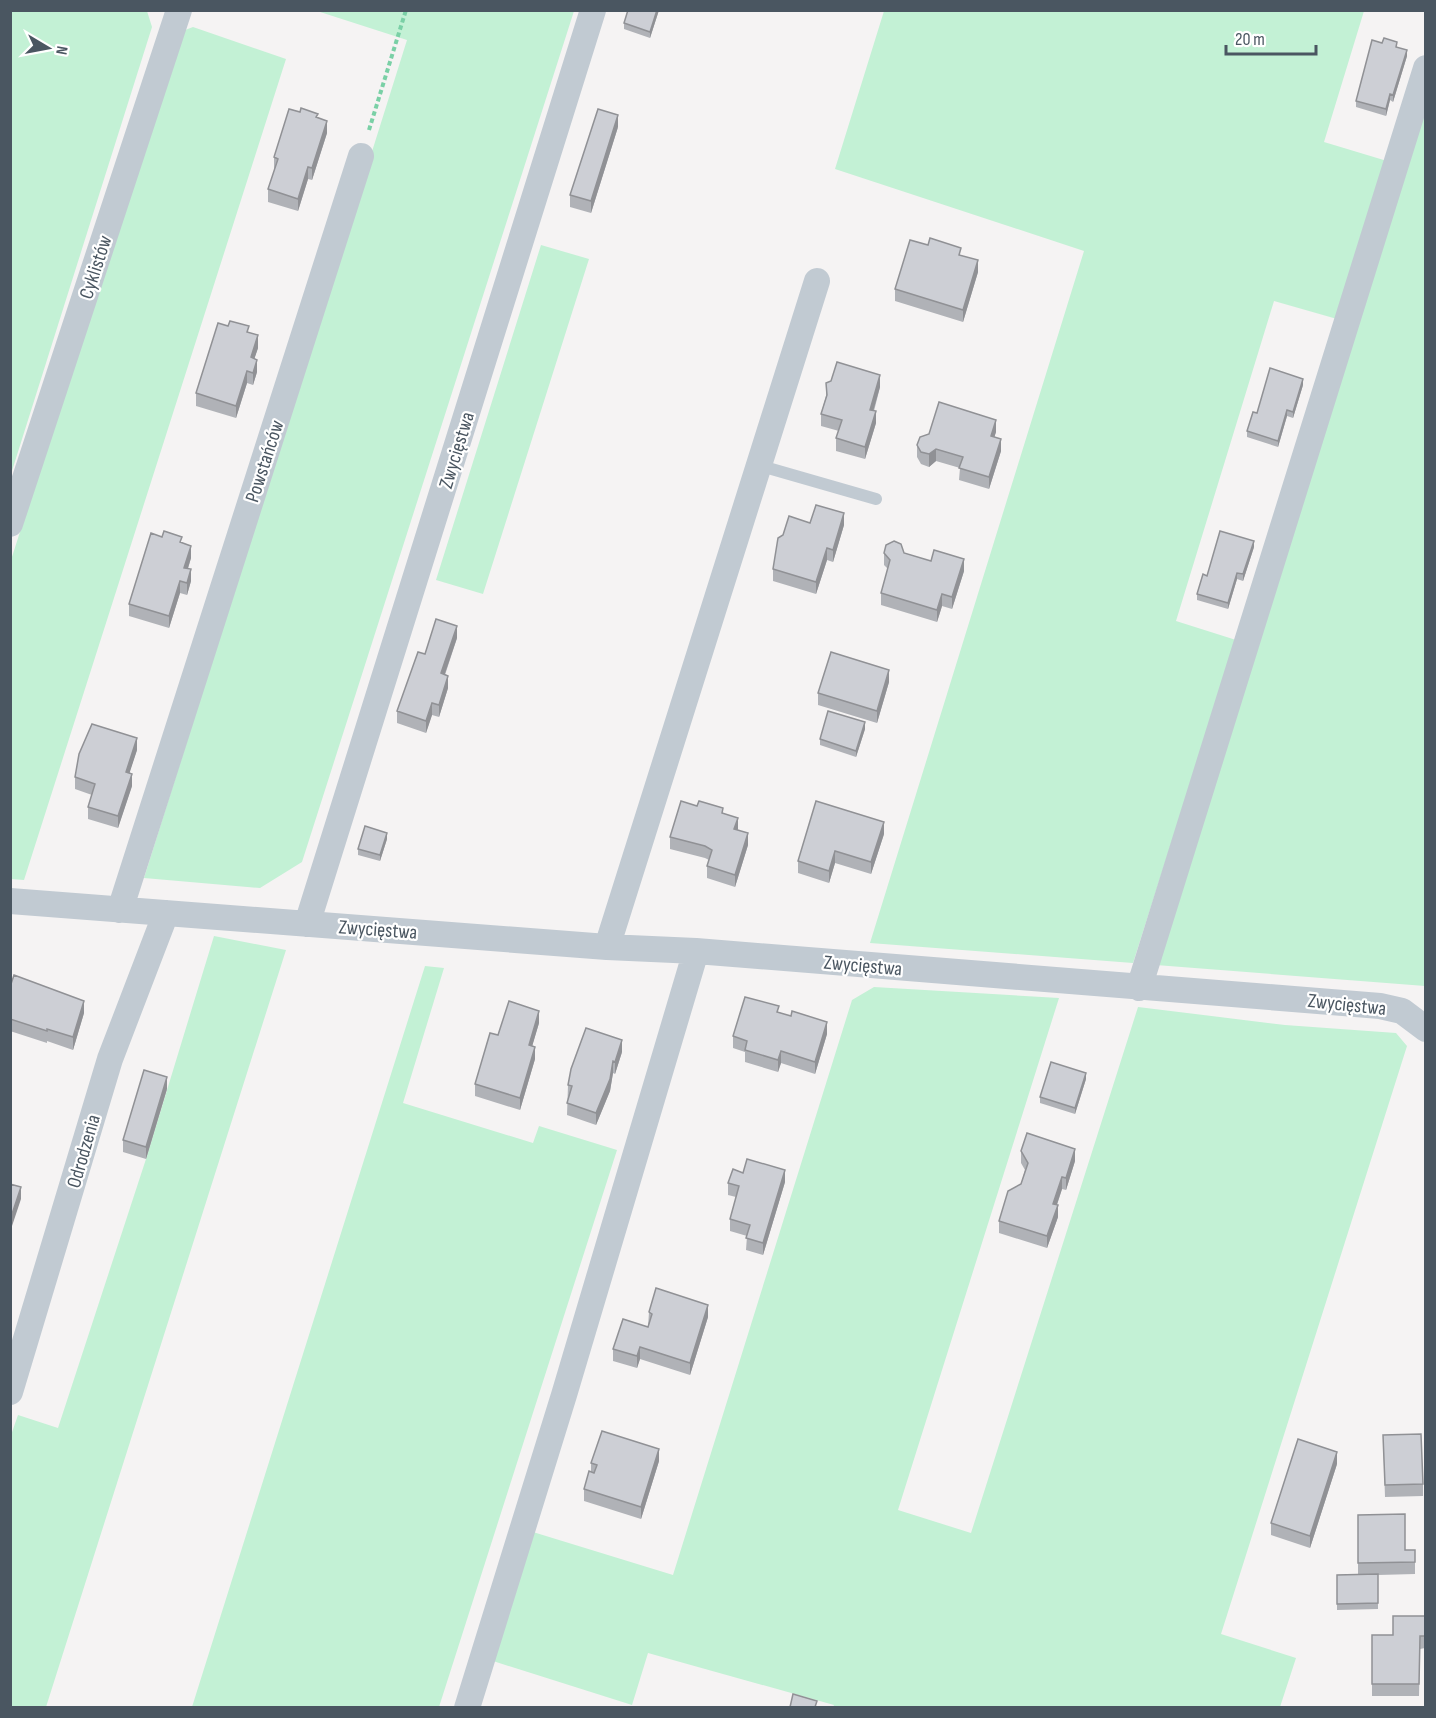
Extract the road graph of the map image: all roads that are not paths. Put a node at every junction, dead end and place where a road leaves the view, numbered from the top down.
1 (179, 10) edge
2 (593, 10) edge
3 (1425, 68) edge
4 (361, 156) road end
5 (817, 281) dead end
6 (758, 465) junction
7 (876, 500) dead end
8 (10, 524) edge
9 (10, 901) edge
10 (120, 910) junction
11 (166, 913) junction
12 (307, 924) junction
13 (607, 947) junction
14 (696, 951) junction
15 (1139, 988) junction
16 (1422, 1021) edge
17 (10, 1392) edge
18 (467, 1707) edge

1 - 8 street, Cyklistów
2 - 12 street, Zwycięstwa
3 - 15 street
4 - 10 street, Powstańców
5 - 6 street
6 - 7 lane
6 - 13 street
9 - 10 street, Zwycięstwa
10 - 11 street, Zwycięstwa
11 - 12 street, Zwycięstwa
11 - 17 street, Odrodzenia
12 - 13 street, Zwycięstwa
13 - 14 street, Zwycięstwa
14 - 15 street, Zwycięstwa
14 - 18 street
15 - 16 street, Zwycięstwa

